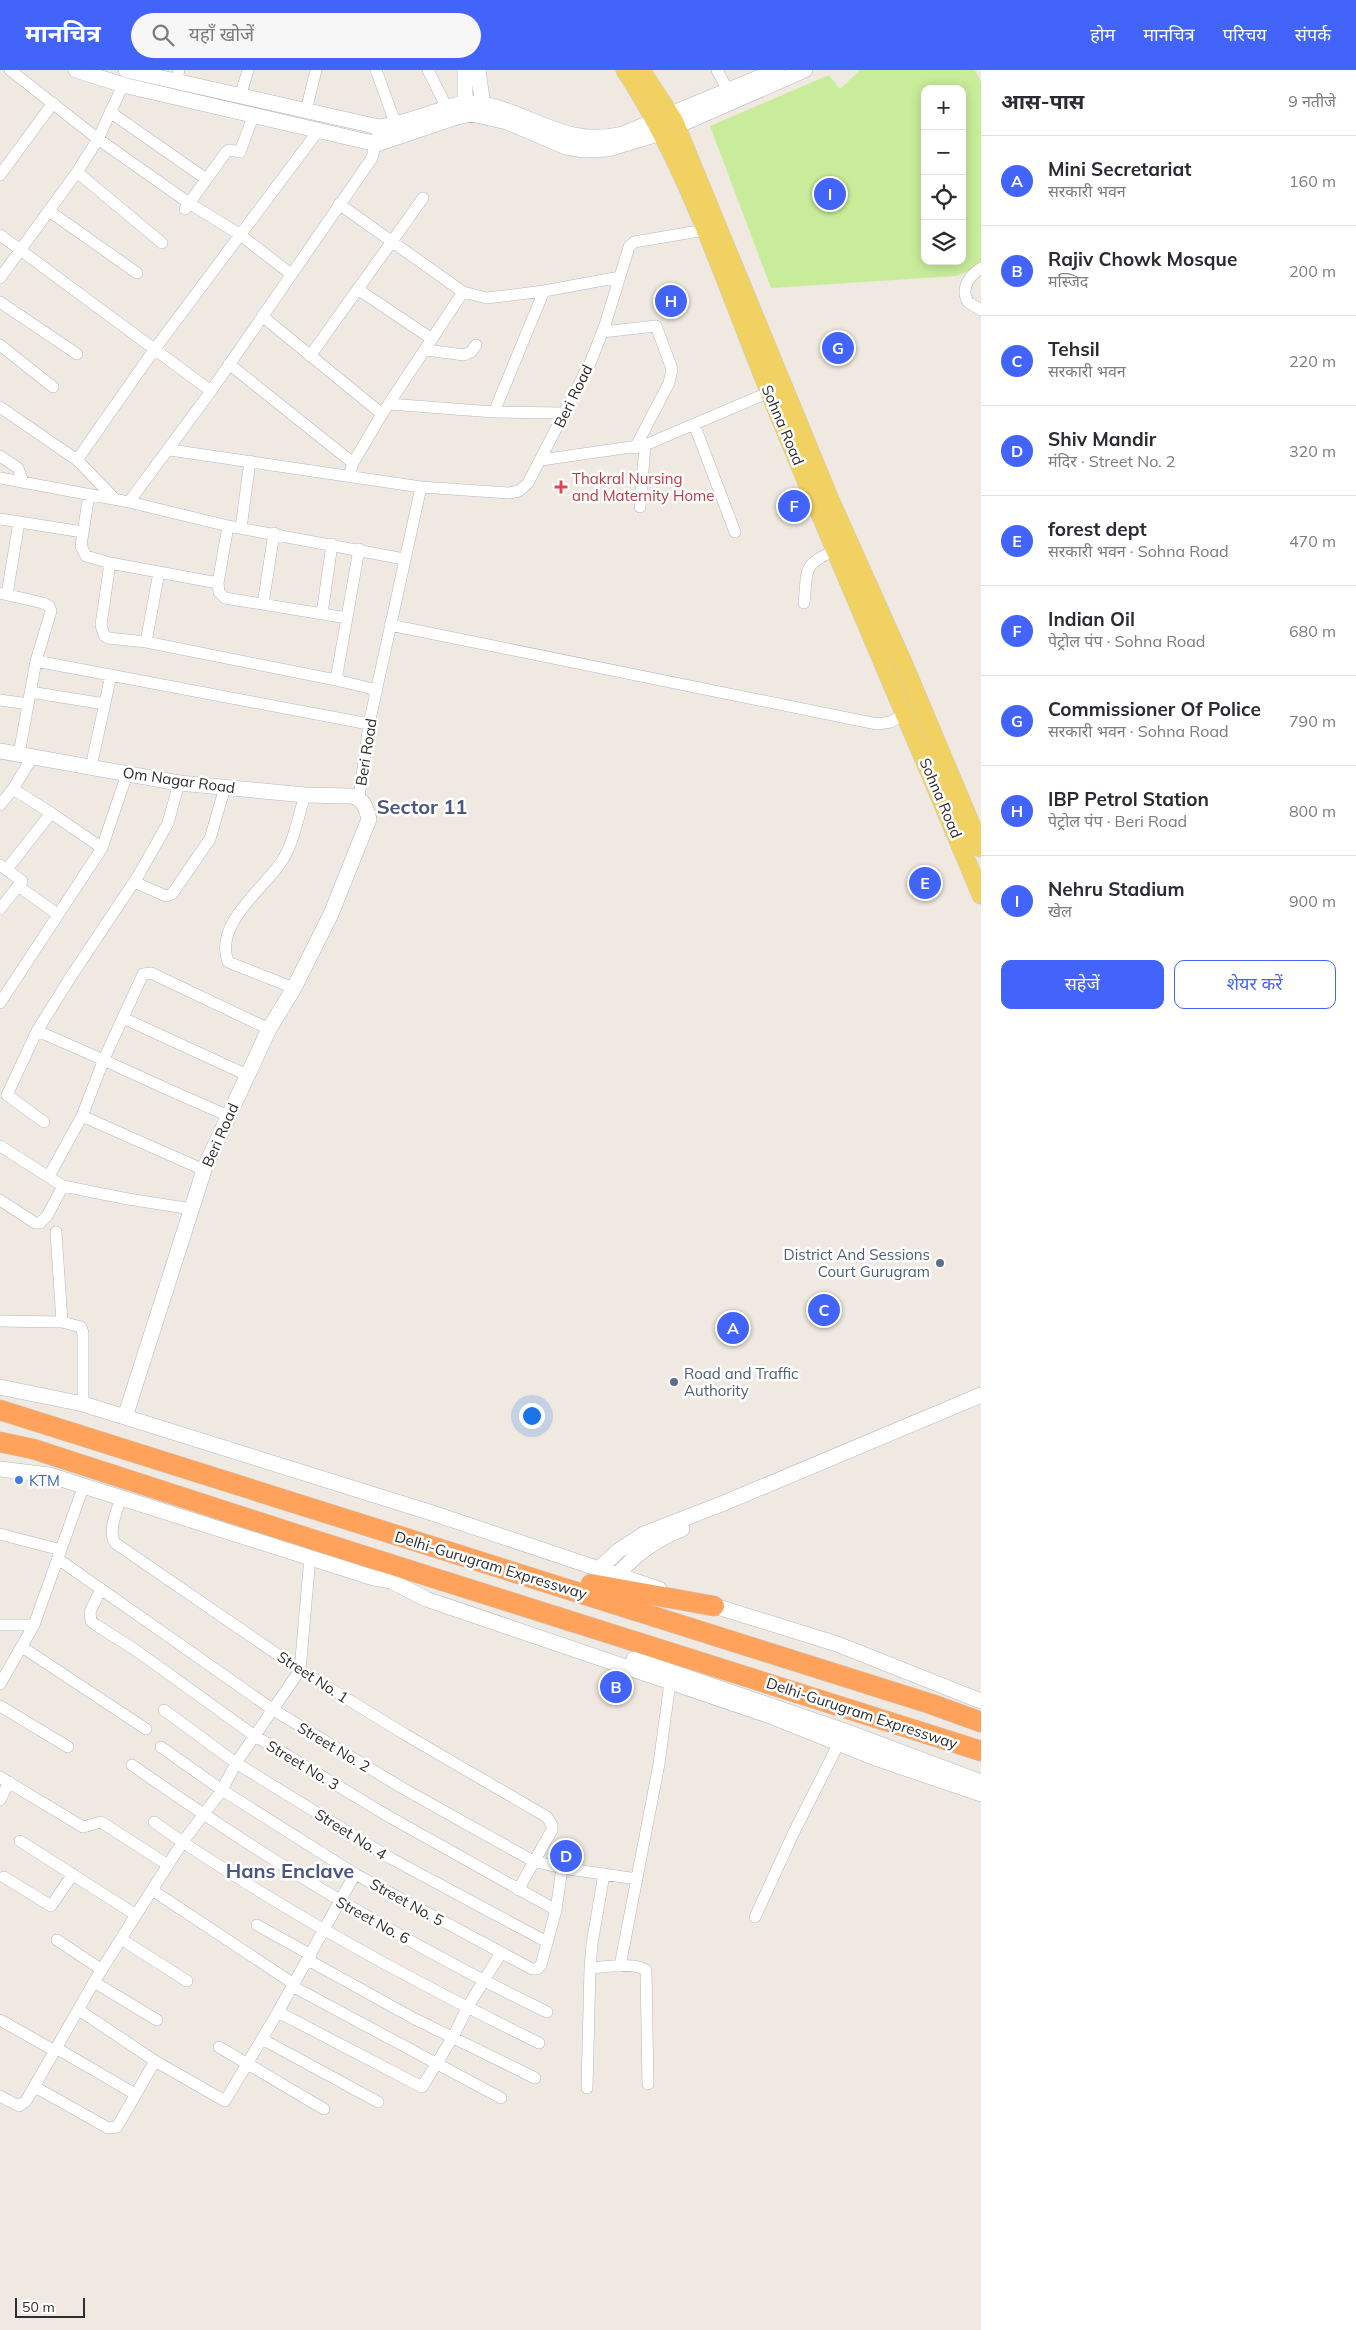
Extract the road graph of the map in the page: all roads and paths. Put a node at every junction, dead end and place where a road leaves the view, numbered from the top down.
1 (10, 70) edge
2 (76, 70) edge
3 (126, 70) edge
4 (248, 70) edge
5 (316, 70) edge
6 (376, 70) edge
7 (428, 70) edge
8 (465, 70) edge
9 (478, 70) edge
10 (625, 70) edge
11 (640, 70) edge
12 (717, 70) edge
13 (805, 70) edge
14 (770, 71) edge
15 (177, 76) edge
16 (123, 85) junction
17 (728, 91) junction
18 (54, 103) junction
19 (247, 105) junction
20 (447, 108) junction
21 (465, 109) junction
22 (484, 110) junction
23 (306, 111) junction
24 (110, 112) junction
25 (396, 124) junction
26 (666, 124) junction
27 (379, 128) junction
28 (318, 131) junction
29 (98, 139) junction
30 (377, 144) junction
31 (77, 172) junction
32 (0, 175) edge
33 (206, 179) junction
34 (423, 198) dead end
35 (340, 204) junction
36 (187, 206) junction
37 (49, 211) junction
38 (705, 230) junction
39 (239, 234) junction
40 (0, 235) edge
41 (392, 242) junction
42 (162, 243) dead end
43 (21, 250) junction
44 (981, 268) edge
45 (137, 273) dead end
46 (291, 274) junction
47 (620, 277) junction
48 (0, 278) edge
49 (359, 290) junction
50 (544, 291) junction
51 (462, 292) junction
52 (0, 302) edge
53 (981, 310) edge
54 (262, 316) junction
55 (750, 325) junction
56 (602, 332) junction
57 (432, 339) junction
58 (0, 345) edge
59 (476, 345) dead end
60 (154, 350) junction
61 (426, 350) junction
62 (76, 354) dead end
63 (310, 356) junction
64 (229, 364) junction
65 (54, 386) dead end
66 (211, 391) junction
67 (770, 392) junction
68 (0, 407) edge
69 (386, 409) junction
70 (494, 412) junction
71 (565, 413) junction
72 (694, 424) junction
73 (640, 447) junction
74 (170, 450) junction
75 (0, 456) edge
76 (77, 460) junction
77 (541, 460) junction
78 (250, 461) junction
79 (353, 463) junction
80 (349, 476) junction
81 (0, 478) edge
82 (24, 482) junction
83 (421, 487) junction
84 (89, 494) junction
85 (115, 499) junction
86 (129, 502) junction
87 (640, 508) dead end
88 (0, 518) edge
89 (19, 522) junction
90 (228, 526) junction
91 (241, 528) junction
92 (83, 532) junction
93 (736, 532) dead end
94 (274, 533) junction
95 (332, 544) junction
96 (359, 549) junction
97 (834, 551) junction
98 (404, 559) junction
99 (110, 563) junction
100 (159, 572) junction
101 (218, 582) junction
102 (4, 593) edge
103 (804, 602) dead end
104 (263, 604) junction
105 (322, 614) junction
106 (347, 618) junction
107 (390, 625) junction
108 (146, 642) junction
109 (36, 661) junction
110 (111, 675) junction
111 (336, 680) junction
112 (377, 690) junction
113 (30, 692) junction
114 (0, 700) edge
115 (28, 704) junction
116 (105, 704) junction
117 (905, 713) junction
118 (370, 724) junction
119 (0, 751) edge
120 (26, 755) junction
121 (91, 767) junction
122 (127, 774) junction
123 (179, 782) junction
124 (225, 787) junction
125 (13, 789) junction
126 (305, 795) junction
127 (359, 798) junction
128 (0, 805) edge
129 (51, 813) junction
130 (102, 848) junction
131 (981, 848) edge
132 (3, 867) edge
133 (134, 882) junction
134 (18, 886) junction
135 (981, 895) edge
136 (0, 910) edge
137 (57, 914) junction
138 (294, 988) junction
139 (1, 1000) edge
140 (123, 1018) junction
141 (269, 1029) junction
142 (38, 1031) junction
143 (104, 1058) junction
144 (247, 1075) junction
145 (4, 1093) edge
146 (82, 1116) junction
147 (229, 1116) junction
148 (44, 1122) dead end
149 (0, 1146) edge
150 (204, 1170) junction
151 (49, 1176) junction
152 (63, 1186) junction
153 (0, 1200) edge
154 (192, 1209) junction
155 (56, 1232) dead end
156 (0, 1321) edge
157 (62, 1322) junction
158 (0, 1387) edge
159 (981, 1395) edge
160 (83, 1404) junction
161 (981, 1405) edge
162 (0, 1410) edge
163 (125, 1417) junction
164 (0, 1442) edge
165 (0, 1469) edge
166 (84, 1485) junction
167 (122, 1497) junction
168 (0, 1534) edge
169 (407, 1539) junction
170 (59, 1555) junction
171 (362, 1555) junction
172 (310, 1556) junction
173 (598, 1570) junction
174 (617, 1575) junction
175 (391, 1581) junction
176 (101, 1589) junction
177 (714, 1606) junction
178 (0, 1625) edge
179 (34, 1626) junction
180 (22, 1647) junction
181 (300, 1670) junction
182 (671, 1676) junction
183 (0, 1684) edge
184 (981, 1701) edge
185 (0, 1706) edge
186 (272, 1709) junction
187 (164, 1710) dead end
188 (981, 1722) edge
189 (146, 1729) dead end
190 (255, 1736) junction
191 (842, 1737) junction
192 (68, 1747) dead end
193 (161, 1747) dead end
194 (981, 1752) edge
195 (236, 1763) junction
196 (132, 1765) dead end
197 (5, 1780) edge
198 (981, 1782) edge
199 (222, 1790) junction
200 (981, 1794) edge
201 (0, 1800) edge
202 (203, 1815) junction
203 (154, 1822) dead end
204 (20, 1842) dead end
205 (182, 1843) junction
206 (532, 1862) junction
207 (168, 1865) junction
208 (562, 1868) junction
209 (73, 1874) junction
210 (355, 1874) junction
211 (604, 1874) junction
212 (4, 1877) dead end
213 (637, 1878) junction
214 (152, 1890) junction
215 (518, 1890) junction
216 (338, 1901) junction
217 (556, 1910) junction
218 (136, 1915) junction
219 (754, 1917) dead end
220 (257, 1925) dead end
221 (323, 1930) junction
222 (121, 1939) junction
223 (58, 1940) dead end
224 (546, 1942) junction
225 (501, 1953) junction
226 (309, 1957) junction
227 (620, 1966) junction
228 (590, 1968) junction
229 (102, 1970) junction
230 (187, 1980) dead end
231 (484, 1981) junction
232 (94, 1982) junction
233 (293, 1985) junction
234 (467, 2008) junction
235 (79, 2010) junction
236 (278, 2012) junction
237 (547, 2012) dead end
238 (0, 2020) edge
239 (157, 2020) dead end
240 (453, 2037) junction
241 (262, 2039) junction
242 (539, 2043) dead end
243 (219, 2047) dead end
244 (56, 2050) junction
245 (155, 2061) junction
246 (249, 2064) junction
247 (437, 2064) junction
248 (535, 2078) dead end
249 (648, 2084) dead end
250 (35, 2087) junction
251 (588, 2088) dead end
252 (135, 2094) junction
253 (0, 2096) edge
254 (501, 2098) dead end
255 (378, 2102) dead end
256 (324, 2109) dead end

1 - 18 street
2 - 16 main road
3 - 15 main road
4 - 19 street
5 - 23 street
6 - 25 street
7 - 20 street
8 - 21 main road
9 - 22 main road
10 - 26 main road, Sohna Road
11 - 26 main road, Sohna Road
12 - 17 street
13 - 26 main road
14 - 17 main road
15 - 19 main road
16 - 19 main road
16 - 24 street
17 - 26 main road
18 - 29 street
18 - 32 street
19 - 23 main road
19 - 28 main road
19 - 33 street
20 - 21 main road
20 - 25 main road
21 - 22 main road
21 - 30 main road
22 - 26 main road
23 - 27 main road
24 - 29 street
24 - 33 street
25 - 27 main road
26 - 38 main road, Sohna Road
26 - 55 main road, Sohna Road
27 - 30 street
28 - 30 main road
28 - 39 street
29 - 31 street
29 - 36 street
30 - 35 street
31 - 37 street
31 - 42 street
33 - 36 street
34 - 41 street
35 - 41 street
35 - 46 street
36 - 39 street
37 - 43 street
37 - 45 street
38 - 47 street, Beri Road
38 - 55 main road, Sohna Road
39 - 46 street
39 - 60 street
40 - 43 street
41 - 49 street
41 - 51 street
43 - 48 street
43 - 60 street
44 - 53 street
46 - 54 street
47 - 50 street
47 - 56 street, Beri Road
49 - 57 street
49 - 63 street
50 - 51 street
50 - 70 street
51 - 57 street
52 - 62 street
54 - 63 street
54 - 64 street
55 - 67 main road, Sohna Road
55 - 131 main road, Sohna Road
56 - 71 street, Beri Road
56 - 73 street
57 - 61 street
58 - 65 street
59 - 61 street
60 - 66 street
60 - 76 street
61 - 69 street
63 - 69 street
64 - 66 street
64 - 79 street
66 - 74 street
67 - 72 street
67 - 97 main road, Sohna Road
68 - 76 street
69 - 70 street
69 - 79 street
70 - 71 street
71 - 77 street, Beri Road
72 - 73 street
72 - 93 street
73 - 77 street
73 - 87 street
74 - 78 street
74 - 86 street
75 - 82 street
76 - 85 street
77 - 83 street, Beri Road
78 - 80 street
78 - 91 street
79 - 80 street
80 - 83 street
81 - 82 street
82 - 84 street
83 - 98 street, Beri Road
84 - 85 street
84 - 92 street
85 - 86 street
86 - 90 street
88 - 89 street
89 - 92 street
89 - 102 street
90 - 91 street
90 - 101 street
91 - 94 street
92 - 99 street
94 - 95 street
94 - 104 street
95 - 96 street
95 - 105 street
96 - 98 street
96 - 106 street
97 - 103 street
97 - 117 main road, Sohna Road
98 - 107 street, Beri Road
99 - 100 street
99 - 108 street
100 - 101 street
100 - 108 street
101 - 104 street
102 - 109 street
104 - 105 street
105 - 106 street
106 - 111 street
107 - 112 street, Beri Road
107 - 117 street
108 - 111 street
109 - 110 street
109 - 113 street
110 - 116 street
110 - 118 street
111 - 112 street
112 - 118 street, Beri Road
113 - 115 street
113 - 116 street
114 - 115 street
115 - 120 street
116 - 121 street
117 - 135 main road, Sohna Road
118 - 127 street, Beri Road
119 - 120 main road, Om Nagar Road
120 - 121 main road, Om Nagar Road
120 - 125 street
121 - 122 main road, Om Nagar Road
122 - 123 main road, Om Nagar Road
122 - 130 street
123 - 124 main road, Om Nagar Road
123 - 133 street
124 - 126 main road, Om Nagar Road
124 - 133 street
125 - 128 street
125 - 129 street
126 - 127 main road, Om Nagar Road
126 - 138 street
127 - 138 main road, Beri Road
129 - 130 street
129 - 132 street
130 - 137 street
132 - 134 street
133 - 142 street
134 - 136 street
134 - 137 street
137 - 139 street
138 - 141 main road, Beri Road
140 - 141 street
140 - 143 street
140 - 144 street
141 - 144 main road, Beri Road
142 - 143 street
142 - 145 street
143 - 146 street
143 - 147 street
144 - 147 main road, Beri Road
145 - 148 street
146 - 150 street
146 - 151 street
147 - 150 main road, Beri Road
149 - 151 street
150 - 154 main road, Beri Road
151 - 152 street
152 - 153 street
152 - 154 street
154 - 163 main road, Beri Road
155 - 157 street
156 - 157 street
157 - 160 street
158 - 160 main road
159 - 173 main road
160 - 163 main road
161 - 174 main road
162 - 169 highway, Delhi-Gurugram Expressway
163 - 173 main road
164 - 171 highway, Delhi-Gurugram Expressway
165 - 166 main road
166 - 167 main road
166 - 170 street
167 - 172 main road
167 - 181 street, Street No. 1
168 - 170 street
169 - 177 highway
169 - 188 highway, Delhi-Gurugram Expressway
170 - 176 street, Street No. 2
170 - 179 street
171 - 175 main road
171 - 194 highway, Delhi-Gurugram Expressway
172 - 175 main road
172 - 181 street
173 - 174 main road
174 - 177 main road
175 - 182 main road
176 - 186 street, Street No. 2
176 - 190 street, Street No. 3
177 - 184 main road
178 - 179 street
179 - 180 street
180 - 183 street
180 - 189 street
181 - 186 street
181 - 206 street, Street No. 1
182 - 191 main road
182 - 213 street
185 - 192 street
186 - 190 street
186 - 206 street, Street No. 2
187 - 195 street, Street No. 4
190 - 195 street
190 - 215 street, Street No. 3
191 - 198 main road
191 - 200 main road
191 - 219 street
193 - 199 street, Street No. 5
195 - 199 street
195 - 224 street, Street No. 4
196 - 202 street, Street No. 6
197 - 201 street
197 - 207 street
199 - 202 street
199 - 210 street, Street No. 5
202 - 205 street
202 - 216 street, Street No. 6
203 - 205 street
204 - 209 street
205 - 207 street
205 - 221 street
206 - 208 street, Street No. 2
206 - 215 street
207 - 214 street
208 - 211 street, Street No. 2
208 - 217 street
209 - 212 street
209 - 218 street
210 - 216 street
210 - 225 street, Street No. 5
211 - 213 street, Street No. 2
211 - 228 street
213 - 227 street
214 - 218 street
214 - 233 street
215 - 217 street, Street No. 3
216 - 221 street
216 - 231 street, Street No. 6
217 - 224 street
218 - 222 street
220 - 226 street
221 - 226 street
221 - 234 street
222 - 229 street
222 - 230 street
223 - 229 street
224 - 225 street, Street No. 5
225 - 231 street
226 - 233 street
226 - 240 street
227 - 228 street
227 - 249 street
228 - 251 street
229 - 232 street
231 - 234 street
231 - 237 street, Street No. 6
232 - 235 street
232 - 239 street
233 - 236 street
233 - 247 street
234 - 240 street
234 - 242 street
235 - 244 street
235 - 245 street
236 - 241 street
236 - 247 street
238 - 244 street
240 - 247 street
240 - 248 street
241 - 246 street
241 - 255 street
243 - 246 street
244 - 250 street
244 - 252 street
245 - 246 street
245 - 252 street
246 - 256 street
247 - 254 street
250 - 252 street
250 - 253 street

